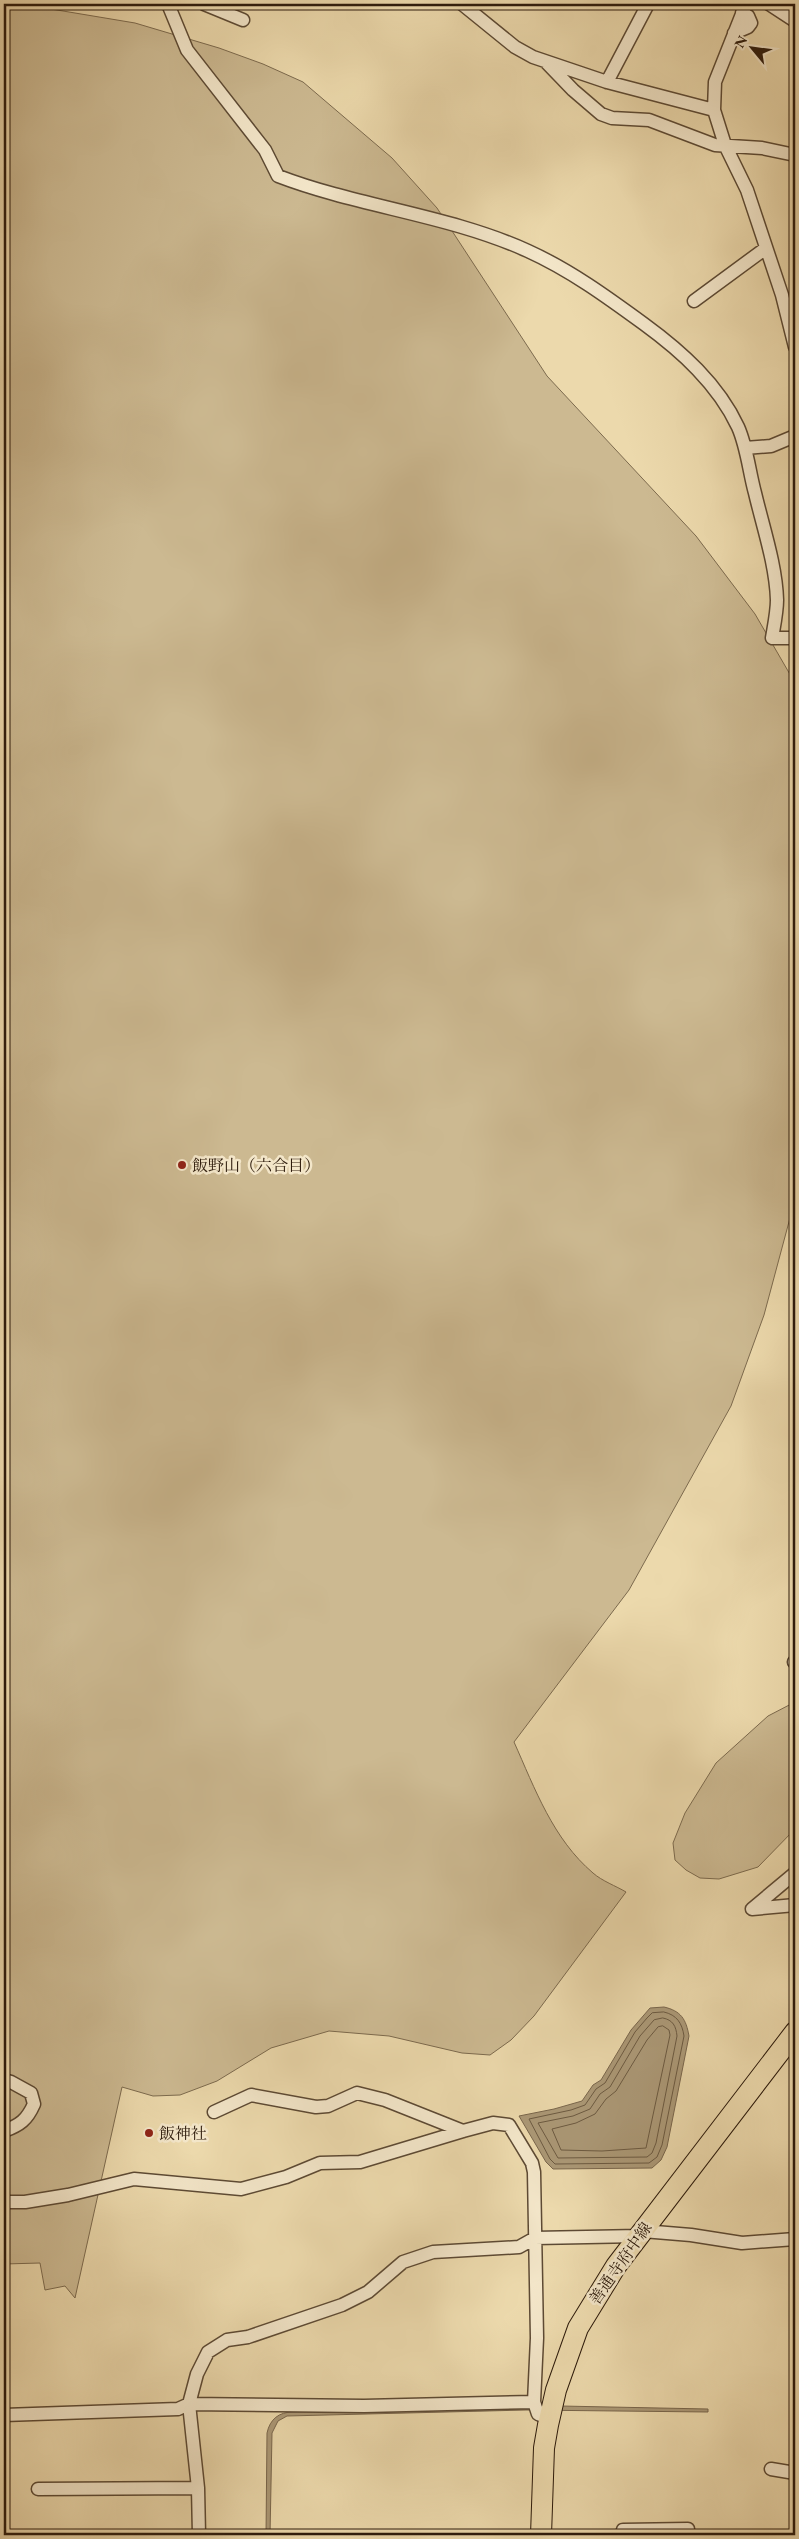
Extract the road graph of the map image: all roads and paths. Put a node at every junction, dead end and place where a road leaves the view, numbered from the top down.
1 (168, 4) edge
2 (204, 4) edge
3 (462, 4) edge
4 (648, 4) edge
5 (769, 4) edge
6 (744, 8) edge
7 (243, 20) dead end
8 (795, 21) edge
9 (547, 62) junction
10 (606, 82) junction
11 (714, 110) junction
12 (725, 145) junction
13 (795, 154) edge
14 (766, 248) junction
15 (694, 301) dead end
16 (795, 347) edge
17 (795, 436) edge
18 (745, 448) junction
19 (795, 638) edge
20 (795, 1873) edge
21 (795, 1905) edge
22 (795, 2032) edge
23 (4, 2080) edge
24 (214, 2112) dead end
25 (4, 2131) edge
26 (463, 2131) junction
27 (4, 2202) edge
28 (641, 2233) junction
29 (535, 2238) junction
30 (795, 2239) edge
31 (534, 2402) junction
32 (188, 2404) junction
33 (4, 2415) edge
34 (549, 2418) junction
35 (771, 2469) dead end
36 (795, 2472) edge
37 (198, 2488) junction
38 (38, 2489) dead end
39 (199, 2535) edge
40 (541, 2535) edge
41 (622, 2535) edge
42 (688, 2535) edge

1 - 18 street
2 - 7 street
3 - 9 street
4 - 10 street
5 - 8 street
6 - 11 street
9 - 10 street
9 - 12 street
10 - 11 street
11 - 12 street
12 - 13 street
12 - 14 street
14 - 15 street
14 - 16 street
17 - 18 street
18 - 19 street
20 - 21 street
22 - 28 main road, 善通寺府中線
23 - 25 street
24 - 26 street
26 - 27 street
26 - 29 street
28 - 29 street
28 - 30 street
28 - 34 main road, 善通寺府中線
29 - 31 street
29 - 32 street
31 - 32 street
31 - 34 street
32 - 33 street
32 - 37 street
34 - 40 main road, 善通寺府中線
35 - 36 street
37 - 38 street
37 - 39 street
41 - 42 street

